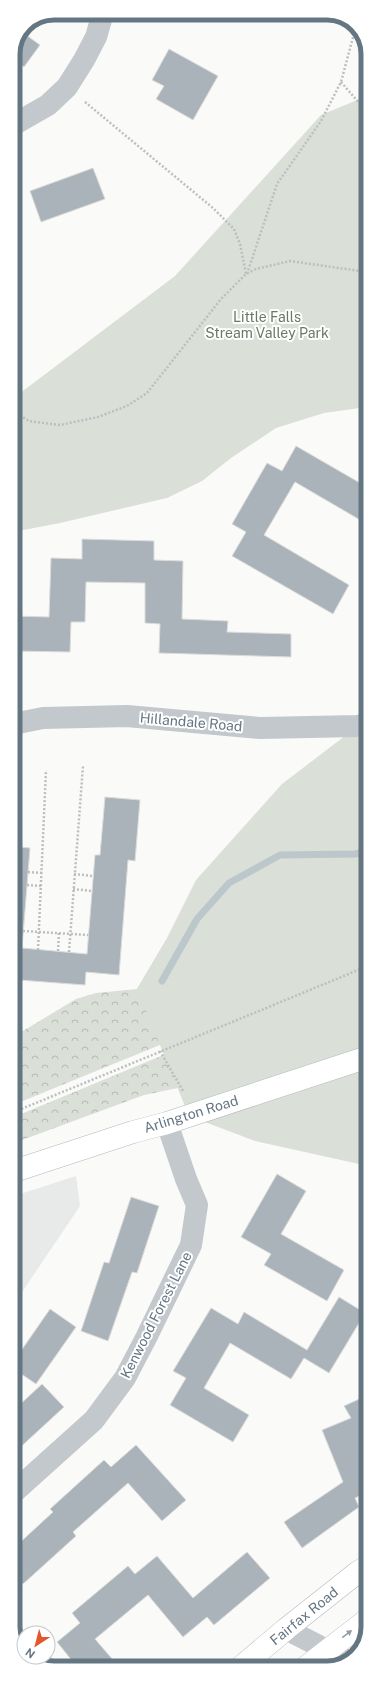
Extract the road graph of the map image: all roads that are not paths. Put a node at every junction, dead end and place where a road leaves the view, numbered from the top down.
1 (101, 20) edge
2 (20, 121) edge
3 (361, 720) edge
4 (20, 723) edge
5 (361, 1059) edge
6 (166, 1124) junction
7 (20, 1168) edge
8 (20, 1487) edge
9 (361, 1570) edge
10 (361, 1624) edge
11 (286, 1629) junction
12 (326, 1650) junction
13 (341, 1658) edge
14 (248, 1661) edge
15 (313, 1661) edge

1 - 2 street
3 - 4 street, Hillandale Road
5 - 6 main road, Arlington Road
6 - 7 main road, Arlington Road
6 - 8 street, Kenwood Forest Lane
9 - 11 main road, Fairfax Road
12 -> 10 main road
11 - 12 street
11 - 14 main road, Fairfax Road
12 - 13 street
12 - 15 main road

